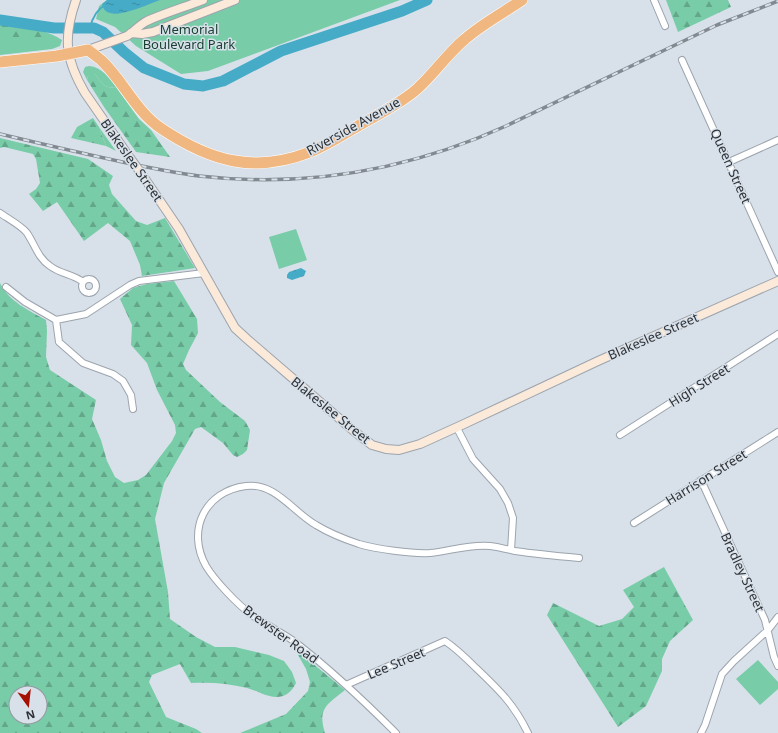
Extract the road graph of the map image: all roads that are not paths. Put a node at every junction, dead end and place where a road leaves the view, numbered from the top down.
1 (76, 0) edge
2 (203, 0) edge
3 (235, 0) edge
4 (522, 0) edge
5 (654, 0) edge
6 (665, 26) dead end
7 (129, 35) junction
8 (88, 50) junction
9 (68, 54) junction
10 (682, 60) dead end
11 (0, 62) edge
12 (778, 140) edge
13 (729, 162) junction
14 (0, 213) edge
15 (778, 272) edge
16 (204, 273) junction
17 (778, 281) edge
18 (84, 282) junction
19 (6, 287) dead end
20 (95, 291) junction
21 (104, 301) junction
22 (56, 320) junction
23 (778, 334) edge
24 (133, 409) dead end
25 (457, 428) junction
26 (778, 432) edge
27 (620, 435) dead end
28 (701, 480) junction
29 (634, 523) dead end
30 (510, 550) junction
31 (579, 558) dead end
32 (778, 617) edge
33 (768, 630) junction
34 (778, 666) edge
35 (346, 685) junction
36 (396, 733) edge
37 (528, 733) edge
38 (701, 733) edge

1 - 9 street
2 - 7 street
3 - 7 street
4 - 8 highway, Riverside Avenue
5 - 6 street
7 - 8 street
8 - 9 highway
9 - 11 highway
9 - 16 street, Blakeslee Street, bridge
10 - 13 street, Queen Street
12 - 13 street
13 - 15 street, Queen Street
14 - 18 street
16 - 21 street
16 - 25 street, Blakeslee Street
17 - 25 street, Blakeslee Street
18 - 20 street
18 - 20 street
19 - 22 street
20 - 21 street
21 - 22 street
22 - 24 street
23 - 27 street, High Street
25 - 30 street
26 - 28 street, Harrison Street
28 - 29 street, Harrison Street
28 - 33 street, Bradley Street
30 - 31 street, Brewster Road
30 - 35 street, Brewster Road
32 - 33 street
33 - 34 street, Bradley Street
33 - 38 street
35 - 36 street, Brewster Road
35 - 37 street, Lee Street

